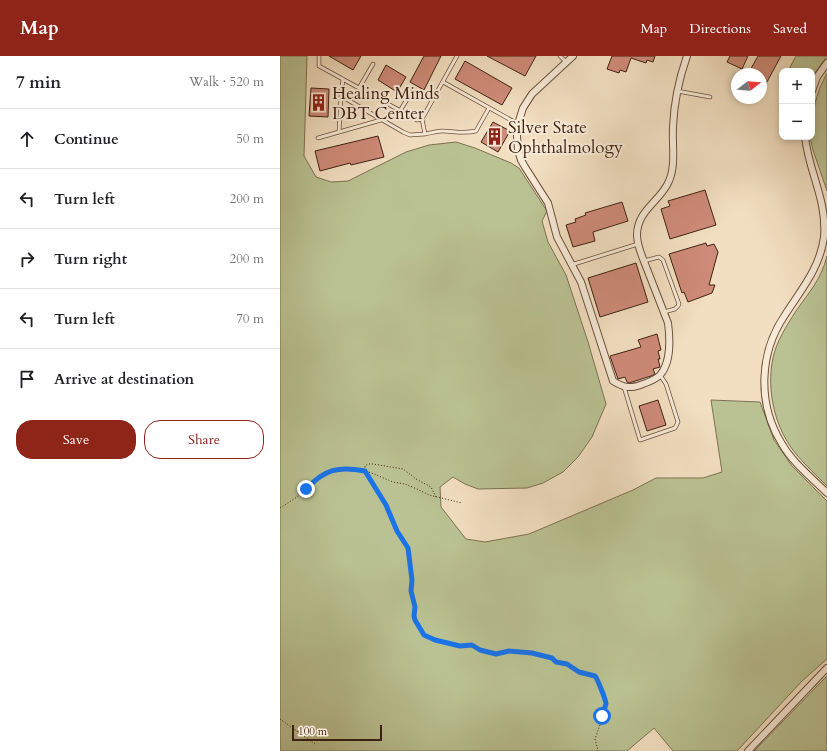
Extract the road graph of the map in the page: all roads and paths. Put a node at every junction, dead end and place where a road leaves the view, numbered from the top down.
1 (319, 56) edge
2 (457, 56) edge
3 (560, 56) edge
4 (573, 56) edge
5 (687, 56) edge
6 (566, 62) junction
7 (827, 62) edge
8 (373, 64) dead end
9 (343, 79) junction
10 (443, 82) junction
11 (815, 84) edge
12 (360, 88) junction
13 (412, 91) dead end
14 (677, 91) junction
15 (341, 96) junction
16 (710, 97) dead end
17 (488, 108) junction
18 (400, 111) junction
19 (422, 119) junction
20 (381, 120) junction
21 (518, 124) junction
22 (339, 132) junction
23 (426, 134) junction
24 (318, 138) dead end
25 (806, 140) edge
26 (638, 244) junction
27 (644, 261) junction
28 (571, 265) junction
29 (664, 312) junction
30 (660, 376) junction
31 (624, 387) junction
32 (365, 471) junction
33 (827, 493) edge
34 (436, 497) junction
35 (462, 503) dead end
36 (280, 508) edge
37 (827, 668) edge
38 (280, 719) edge
39 (315, 744) dead end
40 (598, 751) edge
41 (748, 751) edge

1 - 9 lane
2 - 10 lane
3 - 6 lane
4 - 6 street
5 - 14 street
6 - 21 street
7 - 11 street
8 - 12 lane
9 - 12 lane
9 - 15 lane
10 - 17 lane
10 - 19 lane
12 - 18 lane
13 - 18 lane
14 - 16 lane
14 - 26 street
15 - 20 lane
15 - 22 lane
17 - 21 lane
17 - 23 lane
18 - 19 lane
19 - 23 lane
20 - 22 lane
20 - 23 lane
21 - 28 street
22 - 24 lane
25 - 33 street
26 - 27 street
26 - 28 lane
27 - 29 street
27 - 29 lane
28 - 31 street
29 - 30 street
30 - 31 street
30 - 31 lane
32 - 34 path
32 - 34 path
32 - 36 path
32 - 40 path
34 - 35 path
37 - 41 street
38 - 39 path

